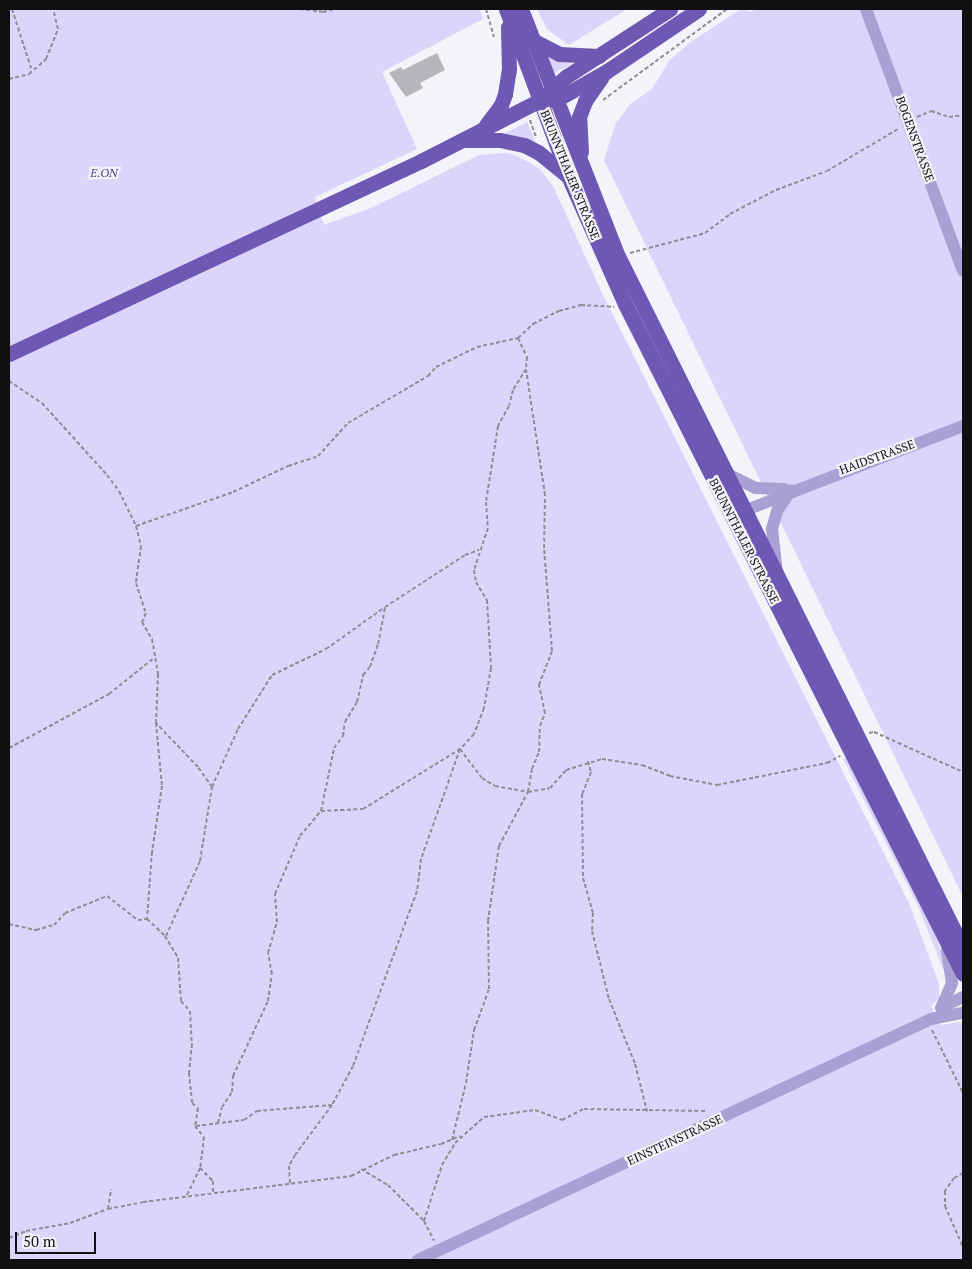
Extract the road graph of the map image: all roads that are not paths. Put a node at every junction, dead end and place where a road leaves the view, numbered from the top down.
1 (670, 9) edge
2 (699, 9) edge
3 (866, 9) edge
4 (511, 10) edge
5 (534, 42) junction
6 (601, 56) junction
7 (607, 71) junction
8 (554, 94) junction
9 (540, 100) junction
10 (480, 131) junction
11 (463, 140) junction
12 (583, 171) junction
13 (568, 176) junction
14 (963, 271) edge
15 (9, 354) edge
16 (963, 426) edge
17 (728, 474) junction
18 (791, 490) junction
19 (746, 508) junction
20 (731, 516) junction
21 (777, 573) junction
22 (944, 935) junction
23 (963, 948) edge
24 (963, 974) edge
25 (963, 997) edge
26 (941, 1008) junction
27 (963, 1013) edge
28 (929, 1020) junction
29 (418, 1260) edge

1 - 6 main road
2 - 7 main road
3 - 14 street, BOGENSTRASSE
4 - 5 main road, BRUNNTHALER STRASSE
4 - 9 main road, BRUNNTHALER STRASSE
4 - 10 main road
5 - 6 main road
5 - 8 main road, BRUNNTHALER STRASSE
6 - 8 main road
7 - 8 main road
7 - 12 main road
8 - 9 main road
8 - 12 main road, BRUNNTHALER STRASSE
9 - 10 main road
9 - 13 main road, BRUNNTHALER STRASSE
10 - 11 main road
11 - 13 main road
11 - 15 main road
12 - 17 main road, BRUNNTHALER STRASSE
13 - 20 main road, BRUNNTHALER STRASSE
16 - 18 street, HAIDSTRASSE
17 - 18 street, HAIDSTRASSE
17 - 19 main road, BRUNNTHALER STRASSE
18 - 19 street, HAIDSTRASSE
18 - 21 street
19 - 20 street, HAIDSTRASSE
19 - 21 main road, BRUNNTHALER STRASSE
20 - 22 main road, BRUNNTHALER STRASSE
21 - 23 main road, BRUNNTHALER STRASSE
22 - 24 main road, BRUNNTHALER STRASSE
22 - 26 street, EINSTEINSTRASSE
25 - 26 street, EINSTEINSTRASSE
26 - 28 street, EINSTEINSTRASSE
27 - 28 street, EINSTEINSTRASSE
28 - 29 street, EINSTEINSTRASSE

